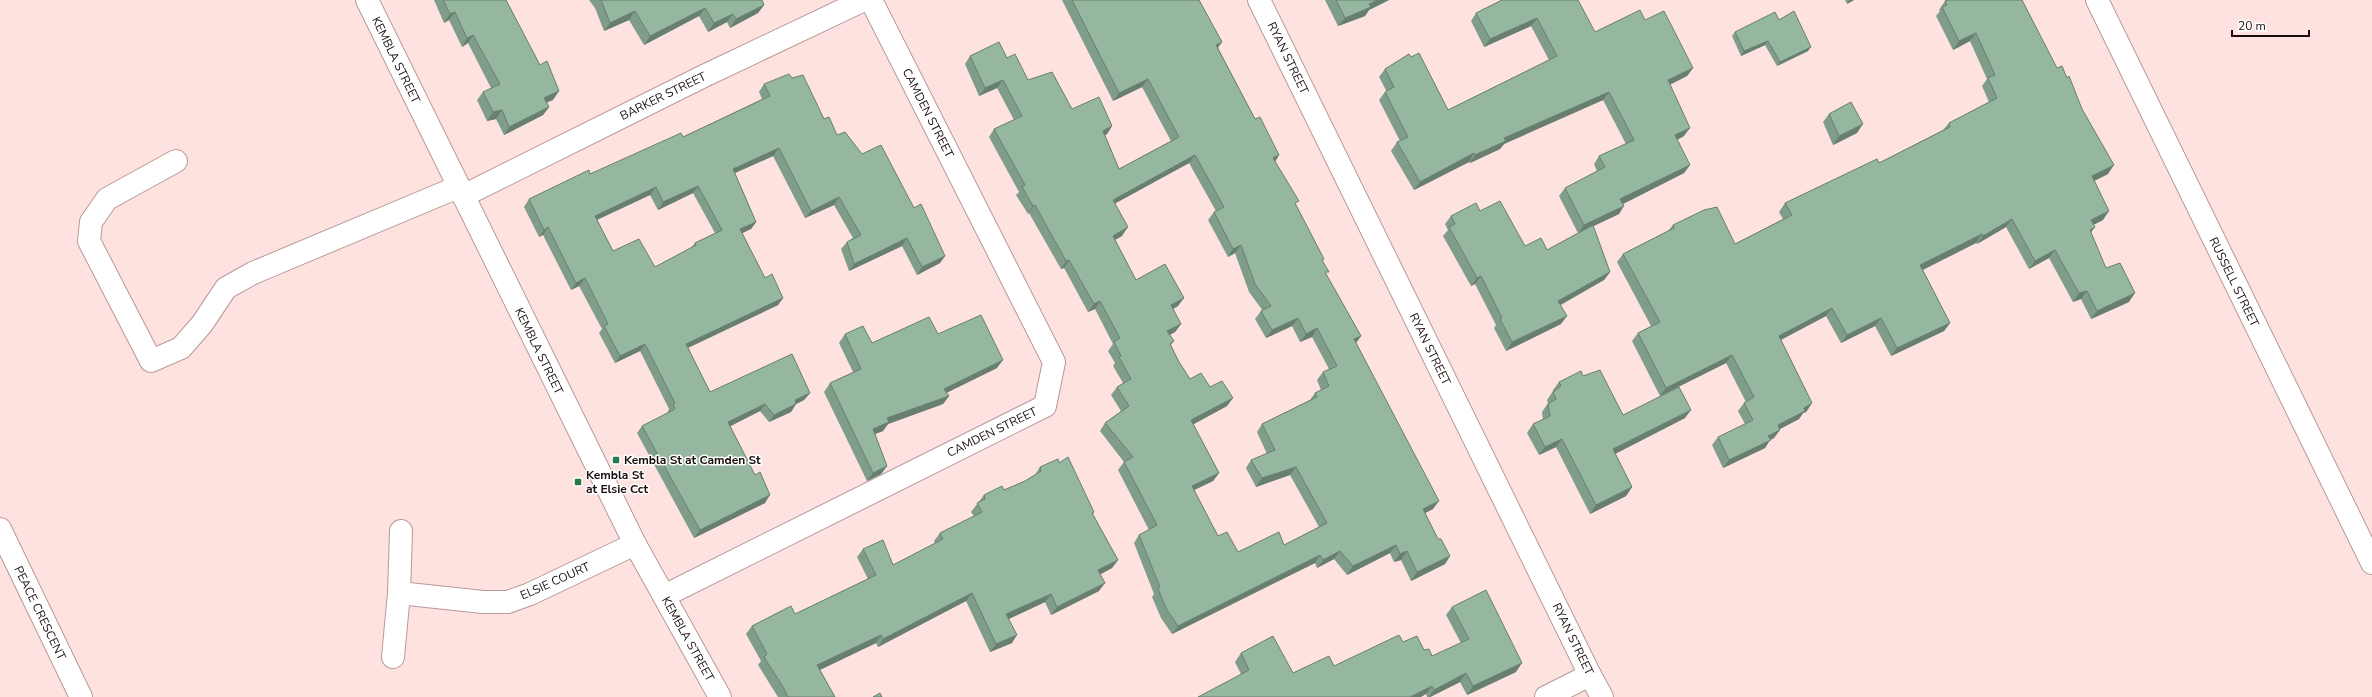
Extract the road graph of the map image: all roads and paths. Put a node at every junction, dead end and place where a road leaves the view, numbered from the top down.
1 (367, 0) edge
2 (864, 0) edge
3 (871, 0) edge
4 (1259, 0) edge
5 (2097, 0) edge
6 (176, 161) dead end
7 (460, 191) junction
8 (0, 528) edge
9 (402, 531) dead end
10 (634, 544) junction
11 (2372, 563) edge
12 (399, 592) junction
13 (664, 596) junction
14 (393, 657) dead end
15 (1590, 675) junction
16 (81, 697) edge
17 (720, 697) edge
18 (1546, 697) edge
19 (1602, 697) edge

1 - 7 street, KEMBLA STREET
2 - 7 street, BARKER STREET
3 - 13 street, CAMDEN STREET
4 - 15 street, RYAN STREET
5 - 11 street, RUSSELL STREET
6 - 7 street, BARKER STREET
7 - 10 street, KEMBLA STREET
8 - 16 street, PEACE CRESCENT
9 - 12 street
10 - 12 street, ELSIE COURT
10 - 13 street, KEMBLA STREET
12 - 14 street
13 - 17 street, KEMBLA STREET
15 - 18 street
15 - 19 street, RYAN STREET

